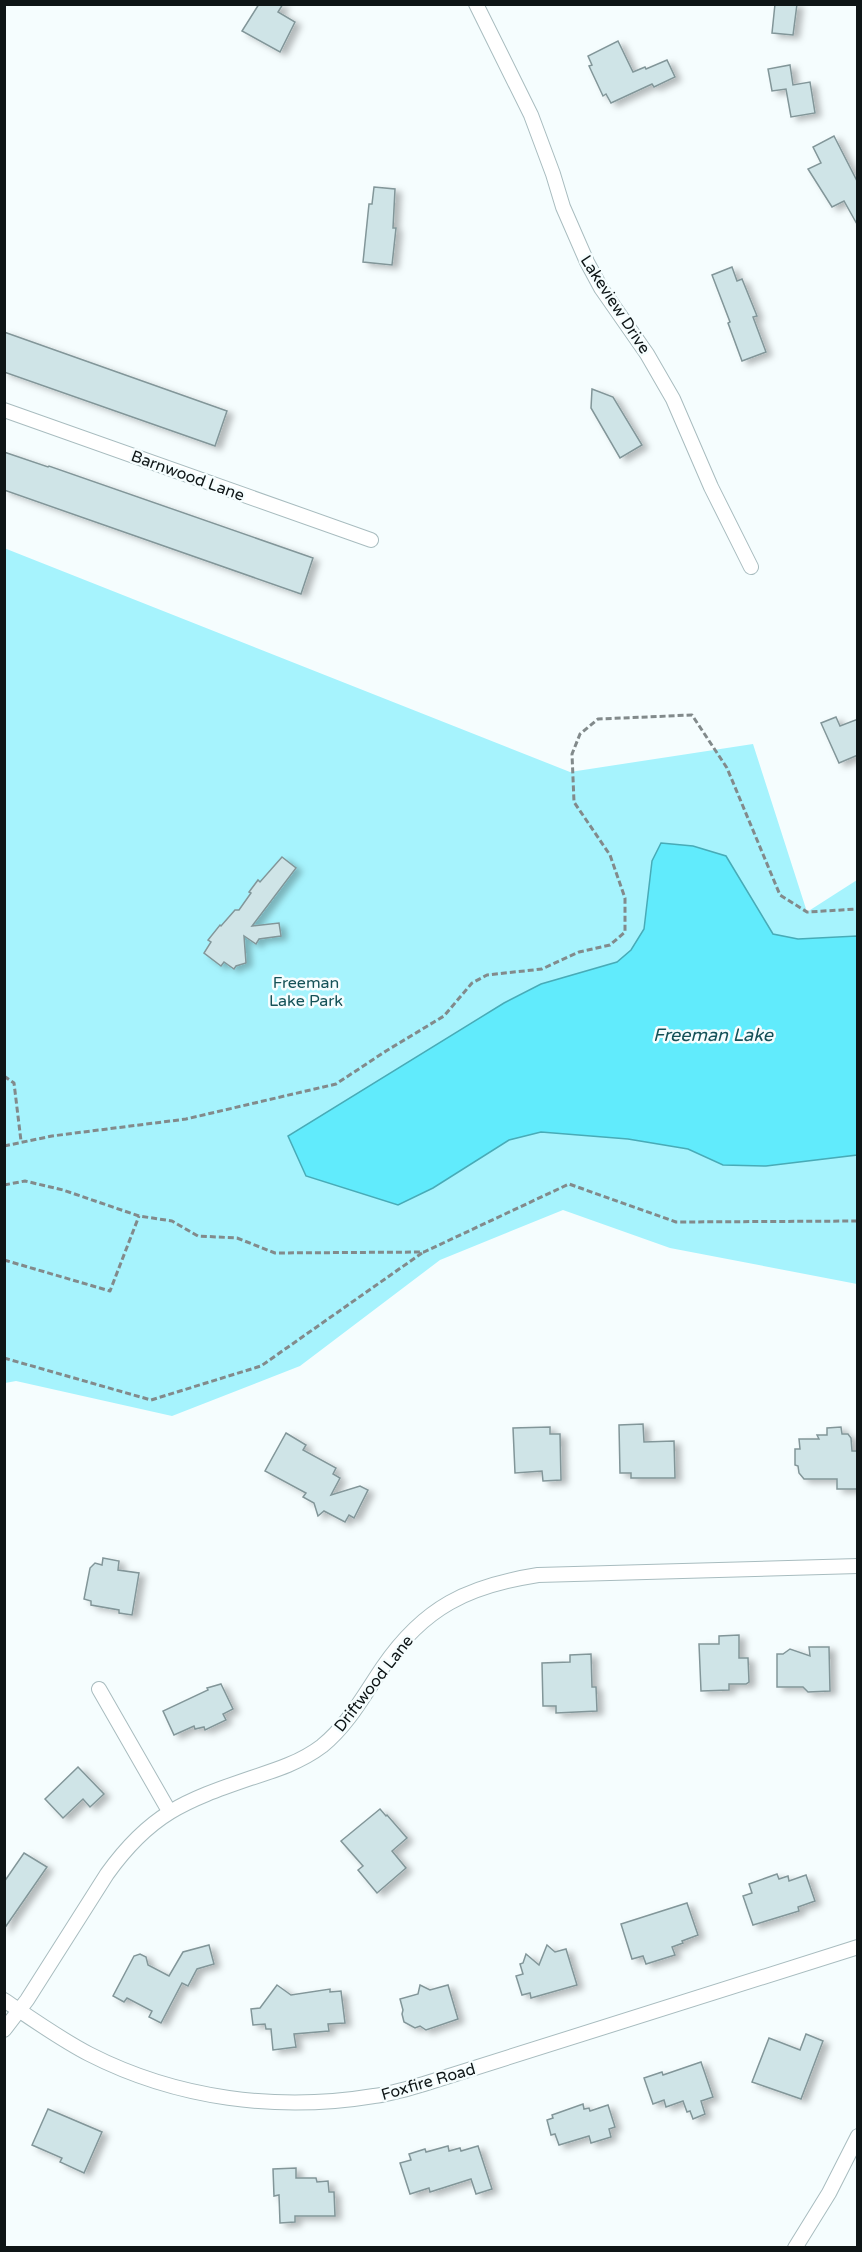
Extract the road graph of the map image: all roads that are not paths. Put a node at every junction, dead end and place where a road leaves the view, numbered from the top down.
1 (476, 4) edge
2 (4, 410) edge
3 (371, 540) dead end
4 (752, 567) dead end
5 (858, 1566) edge
6 (99, 1689) dead end
7 (170, 1811) junction
8 (858, 1947) edge
9 (4, 2000) edge
10 (20, 2011) junction
11 (4, 2031) edge
12 (858, 2136) edge
13 (795, 2247) edge

1 - 4 street, Lakeview Drive
2 - 3 street, Barnwood Lane
5 - 7 street, Driftwood Lane
6 - 7 street
7 - 10 street, Driftwood Lane
8 - 10 street, Foxfire Road
9 - 10 street, Foxfire Road
10 - 11 street, Driftwood Lane
12 - 13 street

